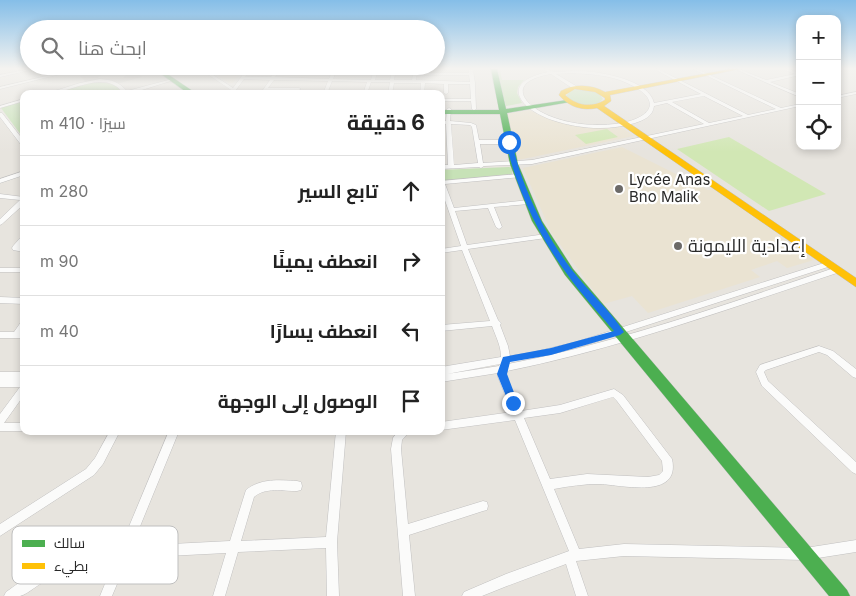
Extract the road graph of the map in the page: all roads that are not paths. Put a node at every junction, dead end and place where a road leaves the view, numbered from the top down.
1 (473, 97) edge
2 (499, 97) edge
3 (521, 97) edge
4 (563, 97) edge
5 (606, 97) edge
6 (648, 97) edge
7 (693, 97) edge
8 (711, 97) edge
9 (756, 97) edge
10 (565, 100) junction
11 (20, 101) edge
12 (445, 101) edge
13 (668, 102) junction
14 (473, 105) junction
15 (653, 105) junction
16 (599, 106) junction
17 (796, 106) edge
18 (0, 107) edge
19 (528, 107) junction
20 (780, 109) junction
21 (502, 110) junction
22 (446, 113) edge
23 (0, 114) edge
24 (747, 116) junction
25 (708, 124) junction
26 (9, 125) junction
27 (626, 125) junction
28 (0, 128) edge
29 (646, 137) junction
30 (20, 140) edge
31 (476, 142) junction
32 (509, 142) junction
33 (445, 143) edge
34 (449, 143) junction
35 (514, 164) junction
36 (451, 166) junction
37 (481, 166) junction
38 (445, 167) edge
39 (20, 174) edge
40 (519, 176) junction
41 (0, 181) edge
42 (445, 183) edge
43 (20, 194) edge
44 (445, 194) edge
45 (0, 196) edge
46 (12, 197) junction
47 (20, 198) edge
48 (529, 202) junction
49 (20, 203) edge
50 (490, 206) junction
51 (451, 210) junction
52 (0, 224) edge
53 (499, 228) dead end
54 (546, 236) junction
55 (20, 242) edge
56 (465, 248) junction
57 (20, 249) edge
58 (445, 250) edge
59 (833, 267) junction
60 (0, 270) edge
61 (20, 270) edge
62 (856, 283) edge
63 (0, 300) edge
64 (20, 301) edge
65 (496, 323) junction
66 (445, 328) edge
67 (0, 335) edge
68 (20, 335) edge
69 (623, 335) junction
70 (506, 359) junction
71 (502, 369) junction
72 (445, 370) edge
73 (856, 374) edge
74 (0, 376) edge
75 (20, 376) edge
76 (445, 377) edge
77 (20, 383) edge
78 (0, 384) edge
79 (20, 394) edge
80 (519, 416) junction
81 (0, 421) edge
82 (445, 425) edge
83 (0, 427) edge
84 (20, 427) edge
85 (113, 435) edge
86 (172, 435) edge
87 (341, 435) edge
88 (401, 435) edge
89 (856, 469) edge
90 (547, 485) junction
91 (297, 486) dead end
92 (484, 506) dead end
93 (135, 526) edge
94 (0, 530) edge
95 (403, 531) junction
96 (330, 542) junction
97 (235, 546) junction
98 (856, 546) edge
99 (178, 549) edge
100 (805, 554) junction
101 (572, 556) junction
102 (29, 584) edge
103 (111, 584) edge
104 (10, 596) edge
105 (106, 596) edge
106 (219, 596) edge
107 (333, 596) edge
108 (409, 596) edge
109 (468, 596) edge
110 (582, 596) edge
111 (841, 596) edge

1 - 14 street
2 - 21 street
3 - 19 street
4 - 10 street
5 - 16 street
6 - 15 street
7 - 13 street
8 - 24 street
9 - 20 street
10 - 16 street
10 - 19 street
11 - 18 street
12 - 14 street
13 - 15 street
13 - 25 street
14 - 21 street
14 - 22 street
15 - 27 street
16 - 27 street
17 - 20 street
19 - 21 street
19 - 27 street
20 - 24 street
21 - 22 street
21 - 32 street
22 - 31 street
22 - 34 street
23 - 26 street
24 - 25 street
25 - 29 street
26 - 28 street
26 - 30 street
27 - 29 street
29 - 35 street
29 - 59 street
31 - 32 street
31 - 37 street
32 - 35 street
33 - 34 street
34 - 36 street
35 - 37 street
35 - 40 street
36 - 37 street
36 - 38 street
39 - 41 street
40 - 42 street
40 - 48 street
43 - 46 street
44 - 51 street
45 - 46 street
46 - 47 street
48 - 50 street
48 - 54 street
49 - 52 street
50 - 51 street
50 - 53 street
51 - 56 street
54 - 56 street
54 - 69 street
55 - 57 street
56 - 58 street
56 - 65 street
59 - 62 street
59 - 69 street
60 - 61 street
63 - 64 street
65 - 66 street
65 - 70 street
67 - 68 street
69 - 70 street
69 - 71 street
69 - 100 street
70 - 71 street
70 - 72 street
71 - 76 street
71 - 80 street
73 - 89 street
74 - 75 street
77 - 78 street
79 - 81 street
80 - 82 street
80 - 90 street
80 - 90 street
83 - 84 street
85 - 94 street
86 - 93 street
87 - 96 street
88 - 95 street
90 - 101 street
91 - 97 street
92 - 95 street
95 - 108 street
96 - 97 street
96 - 107 street
97 - 99 street
97 - 106 street
98 - 100 street
100 - 101 street
100 - 111 street
101 - 109 street
101 - 110 street
102 - 104 street
103 - 105 street

